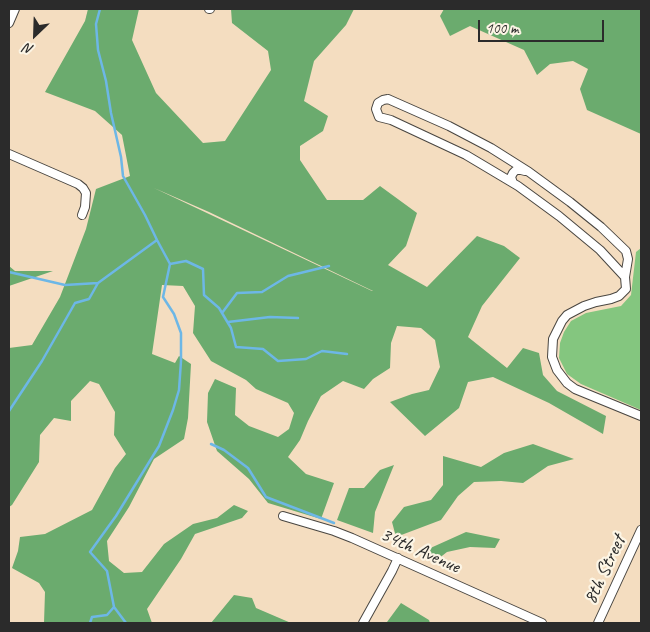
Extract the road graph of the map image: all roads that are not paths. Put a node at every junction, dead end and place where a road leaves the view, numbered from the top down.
1 (15, 9) edge
2 (9, 23) edge
3 (9, 154) edge
4 (529, 172) junction
5 (512, 183) junction
6 (82, 215) dead end
7 (625, 276) junction
8 (641, 416) edge
9 (283, 516) dead end
10 (641, 530) edge
11 (398, 558) junction
12 (363, 623) edge
13 (542, 623) edge
14 (598, 623) edge

1 - 2 street
3 - 6 street
4 - 5 street
4 - 5 street
4 - 7 street
5 - 7 street
7 - 8 street
9 - 11 street, 34th Avenue
10 - 14 street, 8th Street
11 - 12 street
11 - 13 street, 34th Avenue

